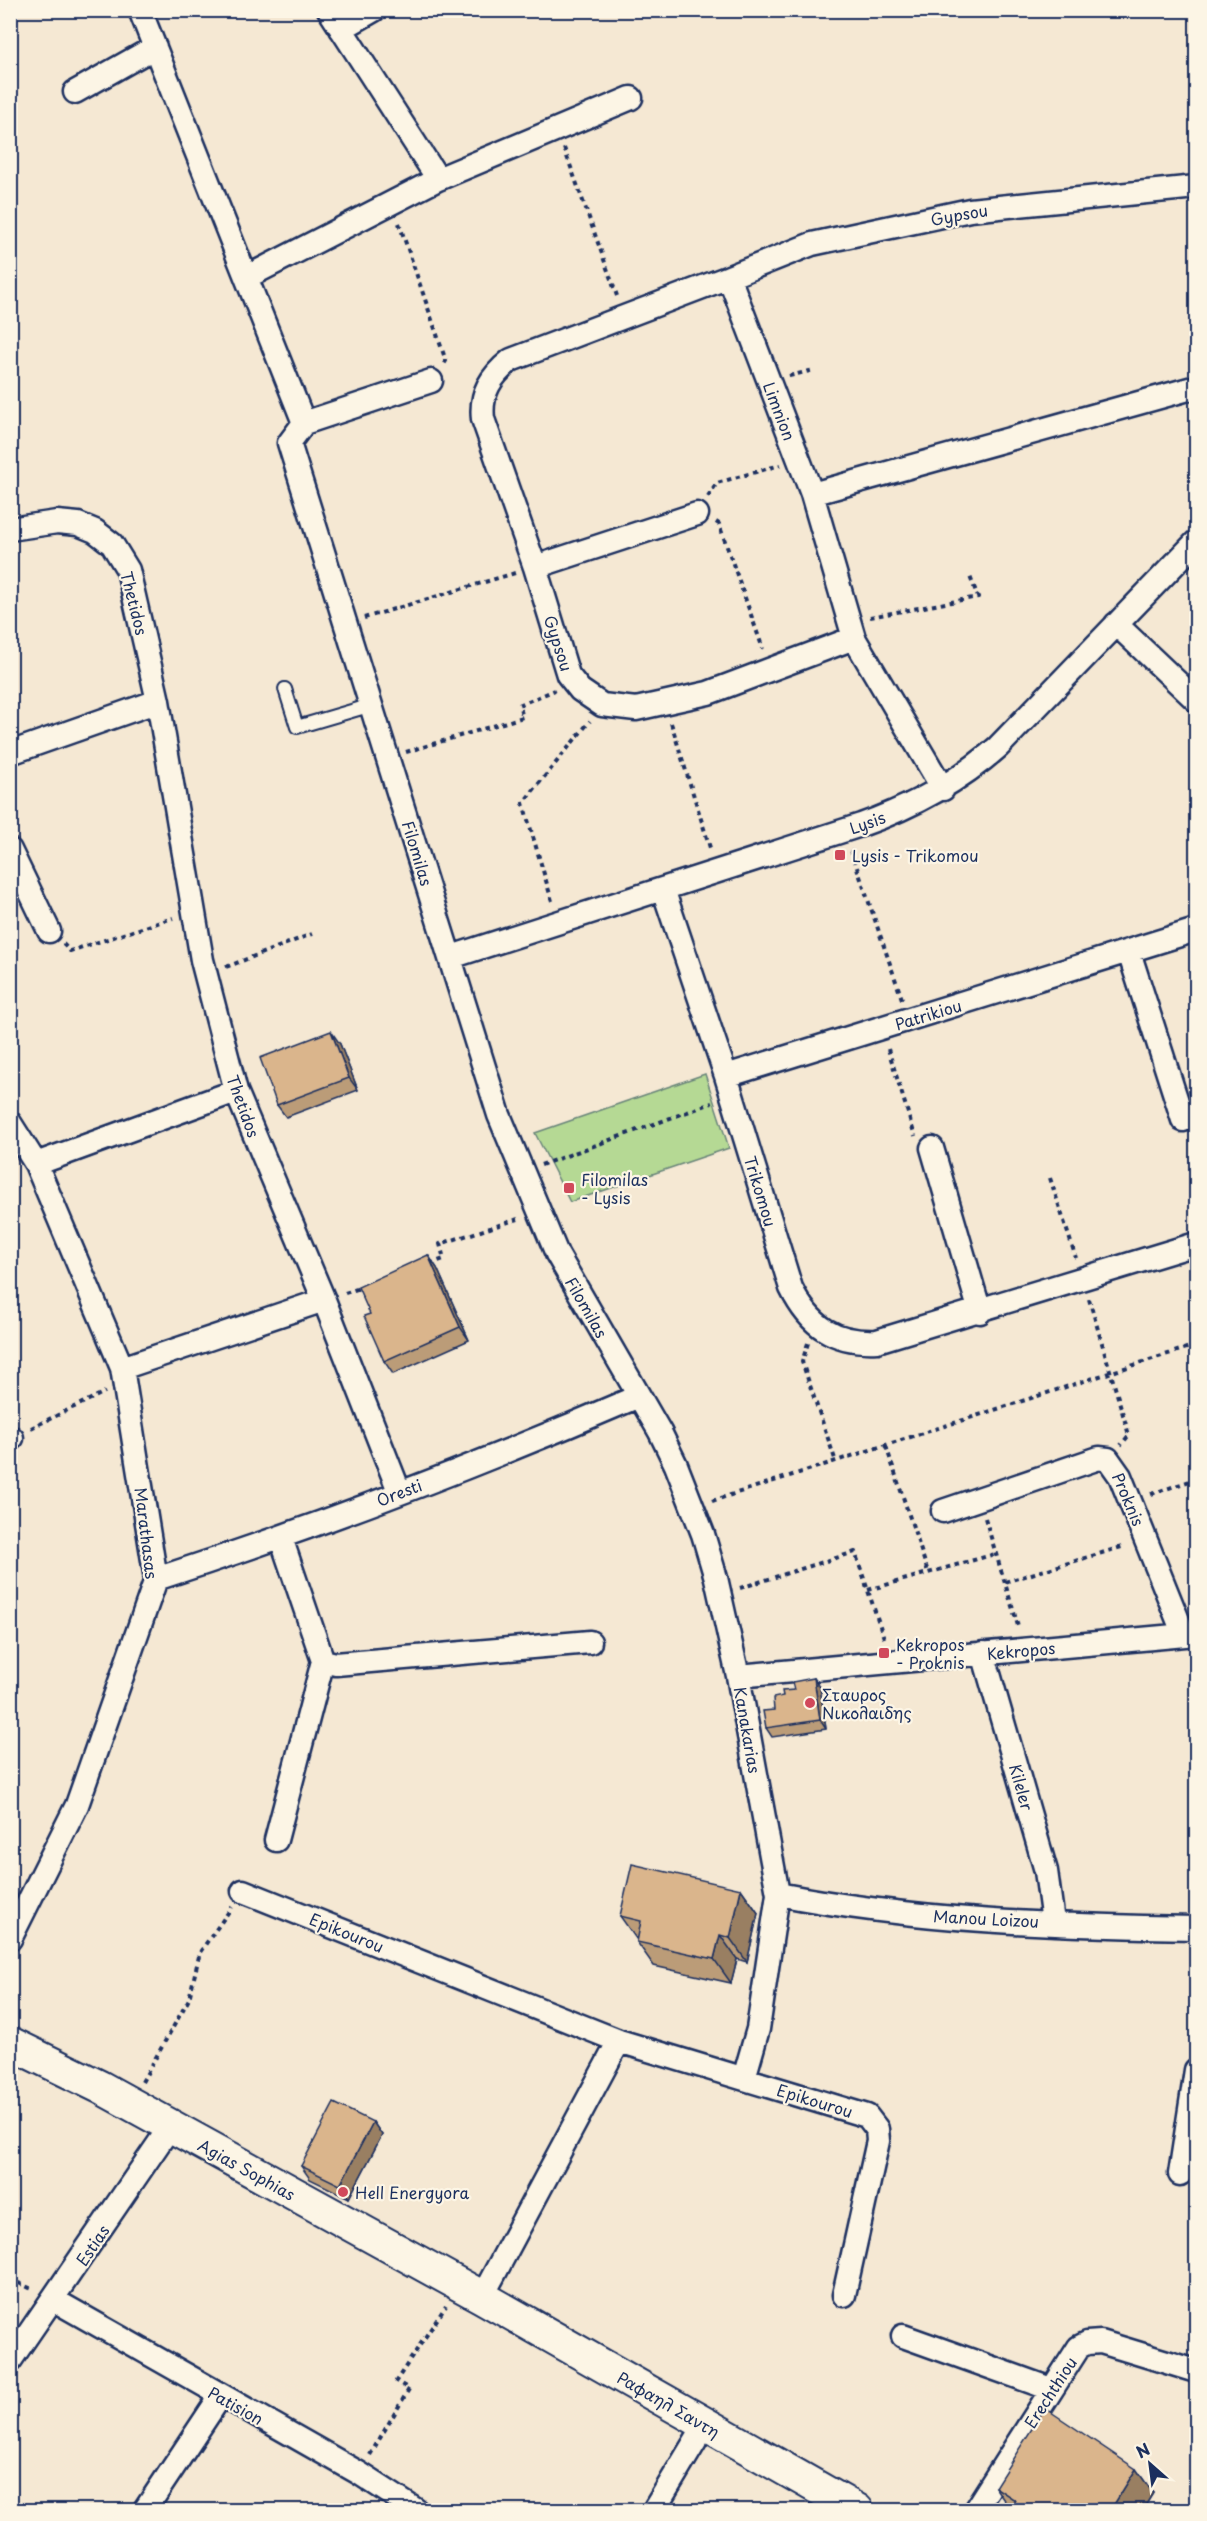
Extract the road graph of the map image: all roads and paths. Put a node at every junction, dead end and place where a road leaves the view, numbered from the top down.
1 (140, 10) edge
2 (329, 10) edge
3 (374, 10) edge
4 (341, 30) junction
5 (155, 47) junction
6 (75, 92) dead end
7 (631, 98) dead end
8 (557, 129) junction
9 (438, 179) junction
10 (1197, 187) edge
11 (392, 203) junction
12 (247, 277) junction
13 (729, 277) junction
14 (624, 316) junction
15 (431, 381) joint
16 (1197, 387) edge
17 (304, 423) junction
18 (799, 460) junction
19 (812, 494) junction
20 (697, 514) junction
21 (10, 529) edge
22 (1197, 542) edge
23 (535, 567) junction
24 (969, 574) dead end
25 (346, 623) junction
26 (1116, 624) junction
27 (852, 630) junction
28 (771, 669) junction
29 (574, 682) junction
30 (285, 689) dead end
31 (1197, 700) edge
32 (158, 701) junction
33 (665, 702) junction
34 (372, 705) junction
35 (602, 705) junction
36 (10, 753) edge
37 (388, 758) junction
38 (943, 789) junction
39 (844, 831) junction
40 (10, 849) edge
41 (718, 871) junction
42 (663, 889) junction
43 (188, 913) junction
44 (559, 922) junction
45 (1197, 930) edge
46 (49, 931) junction
47 (312, 934) dead end
48 (1129, 952) junction
49 (451, 957) junction
50 (206, 975) junction
51 (909, 1020) junction
52 (881, 1028) junction
53 (729, 1085) junction
54 (236, 1091) junction
55 (1197, 1116) edge
56 (10, 1123) edge
57 (933, 1148) joint
58 (36, 1164) junction
59 (521, 1172) junction
60 (1050, 1178) dead end
61 (538, 1212) junction
62 (1197, 1244) edge
63 (423, 1266) edge
64 (1083, 1279) junction
65 (368, 1285) edge
66 (324, 1300) junction
67 (980, 1312) junction
68 (816, 1323) junction
69 (1197, 1345) edge
70 (1110, 1372) junction
71 (123, 1375) junction
72 (639, 1396) junction
73 (11, 1438) edge
74 (886, 1446) junction
75 (1108, 1459) junction
76 (836, 1462) junction
77 (1197, 1479) edge
78 (399, 1491) junction
79 (979, 1499) junction
80 (1130, 1501) junction
81 (693, 1507) junction
82 (943, 1511) dead end
83 (281, 1538) junction
84 (1146, 1540) junction
85 (995, 1554) junction
86 (928, 1572) junction
87 (156, 1580) junction
88 (1005, 1582) junction
89 (868, 1590) junction
90 (720, 1595) junction
91 (1190, 1635) edge
92 (590, 1642) dead end
93 (1026, 1649) junction
94 (983, 1653) junction
95 (323, 1661) junction
96 (892, 1662) junction
97 (738, 1676) junction
98 (276, 1840) dead end
99 (243, 1891) joint
100 (778, 1894) junction
101 (1053, 1922) junction
102 (1197, 1928) edge
103 (10, 1940) edge
104 (619, 2041) junction
105 (10, 2043) edge
106 (744, 2078) junction
107 (1196, 2081) edge
108 (130, 2104) junction
109 (170, 2127) junction
110 (1180, 2174) dead end
111 (471, 2292) junction
112 (844, 2295) dead end
113 (54, 2300) junction
114 (903, 2336) dead end
115 (10, 2361) edge
116 (1197, 2371) edge
117 (1051, 2389) junction
118 (220, 2397) junction
119 (705, 2425) junction
120 (359, 2474) junction
121 (1197, 2500) edge
122 (145, 2511) edge
123 (416, 2511) edge
124 (654, 2511) edge
125 (857, 2511) edge
126 (975, 2511) edge
127 (1189, 2511) edge

1 - 5 street
2 - 4 street
3 - 4 street
4 - 9 street
5 - 6 street
5 - 12 street
7 - 8 street
8 - 9 street
8 - 14 path
9 - 11 street
10 - 13 street, Gypsou
11 - 12 street
11 - 15 path
12 - 17 street
13 - 14 street
13 - 18 street, Limnion
14 - 23 street, Gypsou
15 - 17 street
16 - 19 street
17 - 25 street, Filomilas
18 - 19 street, Limnion
18 - 20 path
19 - 27 street, Limnion
20 - 23 street
20 - 28 path
21 - 32 street, Thetidos
22 - 26 street, Lysis
23 - 25 path
23 - 29 street, Gypsou
24 - 27 path
25 - 34 street, Filomilas
26 - 31 street
26 - 38 street, Lysis
27 - 28 street, Gypsou
27 - 38 street, Limnion
28 - 33 street, Gypsou
29 - 35 street, Gypsou
29 - 37 path
30 - 34 lane
32 - 36 street
32 - 43 street, Thetidos
33 - 35 street, Gypsou
33 - 41 path
34 - 37 street, Filomilas
35 - 44 path
37 - 49 street, Filomilas
38 - 39 street, Lysis
39 - 41 street, Lysis
39 - 51 path
40 - 46 street
41 - 42 street, Lysis
42 - 44 street, Lysis
42 - 53 street, Trikomou
43 - 46 path
43 - 46 path
43 - 50 street, Thetidos
44 - 49 street, Lysis
45 - 48 street, Patrikiou
47 - 50 path
48 - 51 street, Patrikiou
48 - 55 street
49 - 59 street, Filomilas
50 - 54 street, Thetidos
51 - 52 street, Patrikiou
52 - 53 street, Patrikiou
52 - 57 path
53 - 59 path
53 - 68 street, Trikomou
54 - 58 street
54 - 66 street, Thetidos
56 - 58 street, Marathasas
57 - 67 street
58 - 71 street, Marathasas
59 - 61 street, Filomilas
60 - 64 path
61 - 63 path
61 - 72 street, Filomilas
62 - 64 street, Trikomou
64 - 67 street, Trikomou
64 - 70 path
65 - 66 path
66 - 71 street
66 - 78 street, Thetidos
67 - 68 street, Trikomou
68 - 76 path
69 - 70 path
70 - 74 path
70 - 75 path
71 - 73 path
71 - 87 street, Marathasas
72 - 78 street, Oresti
72 - 81 street, Kanakarias
74 - 76 path
74 - 86 path
75 - 79 street, Proknis
75 - 80 street, Proknis
76 - 81 path
77 - 80 path
78 - 83 street, Oresti
79 - 82 street, Proknis
79 - 85 path
80 - 84 street, Proknis
81 - 90 street, Kanakarias
83 - 87 street, Oresti
83 - 95 street
84 - 88 path
84 - 91 street, Proknis
85 - 86 path
85 - 88 path
86 - 89 path
87 - 103 street, Marathasas
88 - 93 path
89 - 90 path
89 - 96 path
90 - 97 street, Kanakarias
91 - 93 street, Kekropos
92 - 95 street
93 - 94 street, Kekropos
94 - 96 street, Kekropos
94 - 101 street, Kileler
95 - 98 street
96 - 97 street, Kekropos
97 - 100 street, Kanakarias
99 - 104 street, Epikourou
99 - 108 path
100 - 101 street, Manou Loizou
100 - 106 street, Kanakarias
101 - 102 street, Manou Loizou
104 - 106 street, Epikourou
104 - 111 street
105 - 108 street, Agias Sophias
106 - 112 street, Epikourou
107 - 110 street
108 - 109 street, Agias Sophias
109 - 111 street, Agias Sophias
109 - 113 street, Estias
111 - 119 street, Ραφαηλ Σαντη
111 - 120 path
113 - 115 street, Estias
113 - 118 street, Patision
114 - 117 street
116 - 117 street, Erechthiou
117 - 126 street, Erechthiou
118 - 120 street, Patision
118 - 122 street
119 - 124 street
119 - 125 street, Ραφαηλ Σαντη
120 - 123 street, Patision
121 - 127 path

